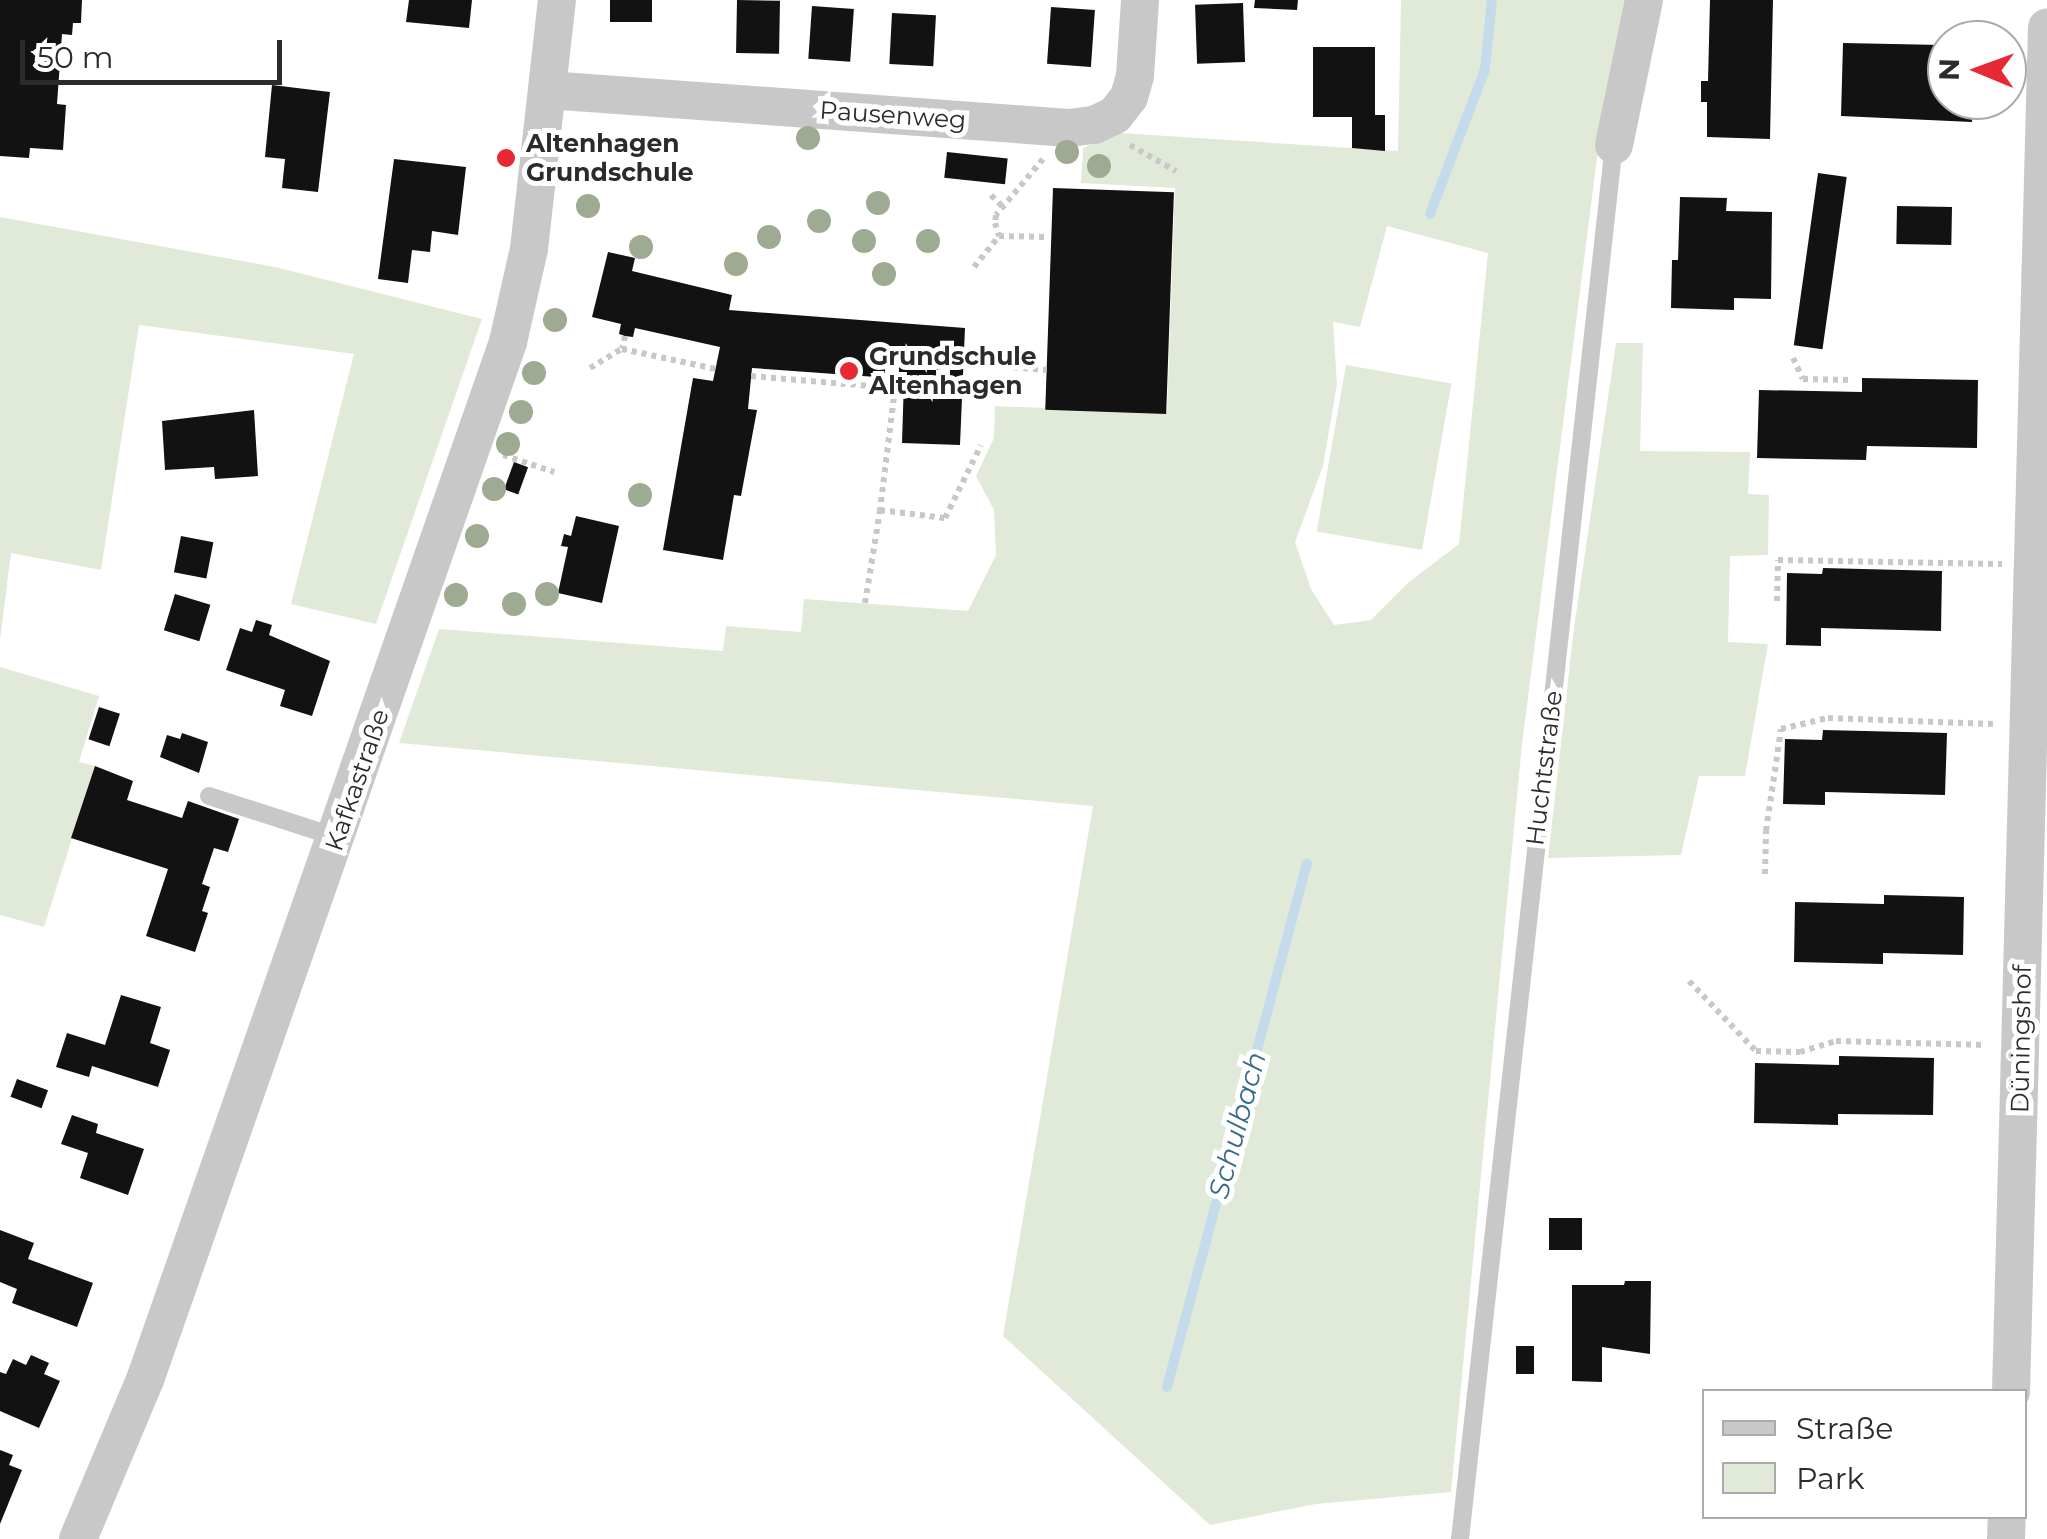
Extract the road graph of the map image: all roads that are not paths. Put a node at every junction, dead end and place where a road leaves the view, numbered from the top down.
1 (556, 0) edge
2 (1140, 0) edge
3 (1644, 0) edge
4 (2047, 27) edge
5 (548, 90) junction
6 (2044, 132) edge
7 (1614, 145) joint
8 (208, 796) dead end
9 (336, 838) junction
10 (2011, 1389) edge
11 (78, 1539) edge
12 (1460, 1539) edge

1 - 5 street, Kafkastraße
2 - 5 street, Pausenweg
3 - 7 street, Huchtstraße
4 - 6 street, Düningshof
5 - 9 street, Kafkastraße
6 - 10 street, Düningshof
7 - 12 lane, Huchtstraße
8 - 9 lane
9 - 11 street, Kafkastraße

